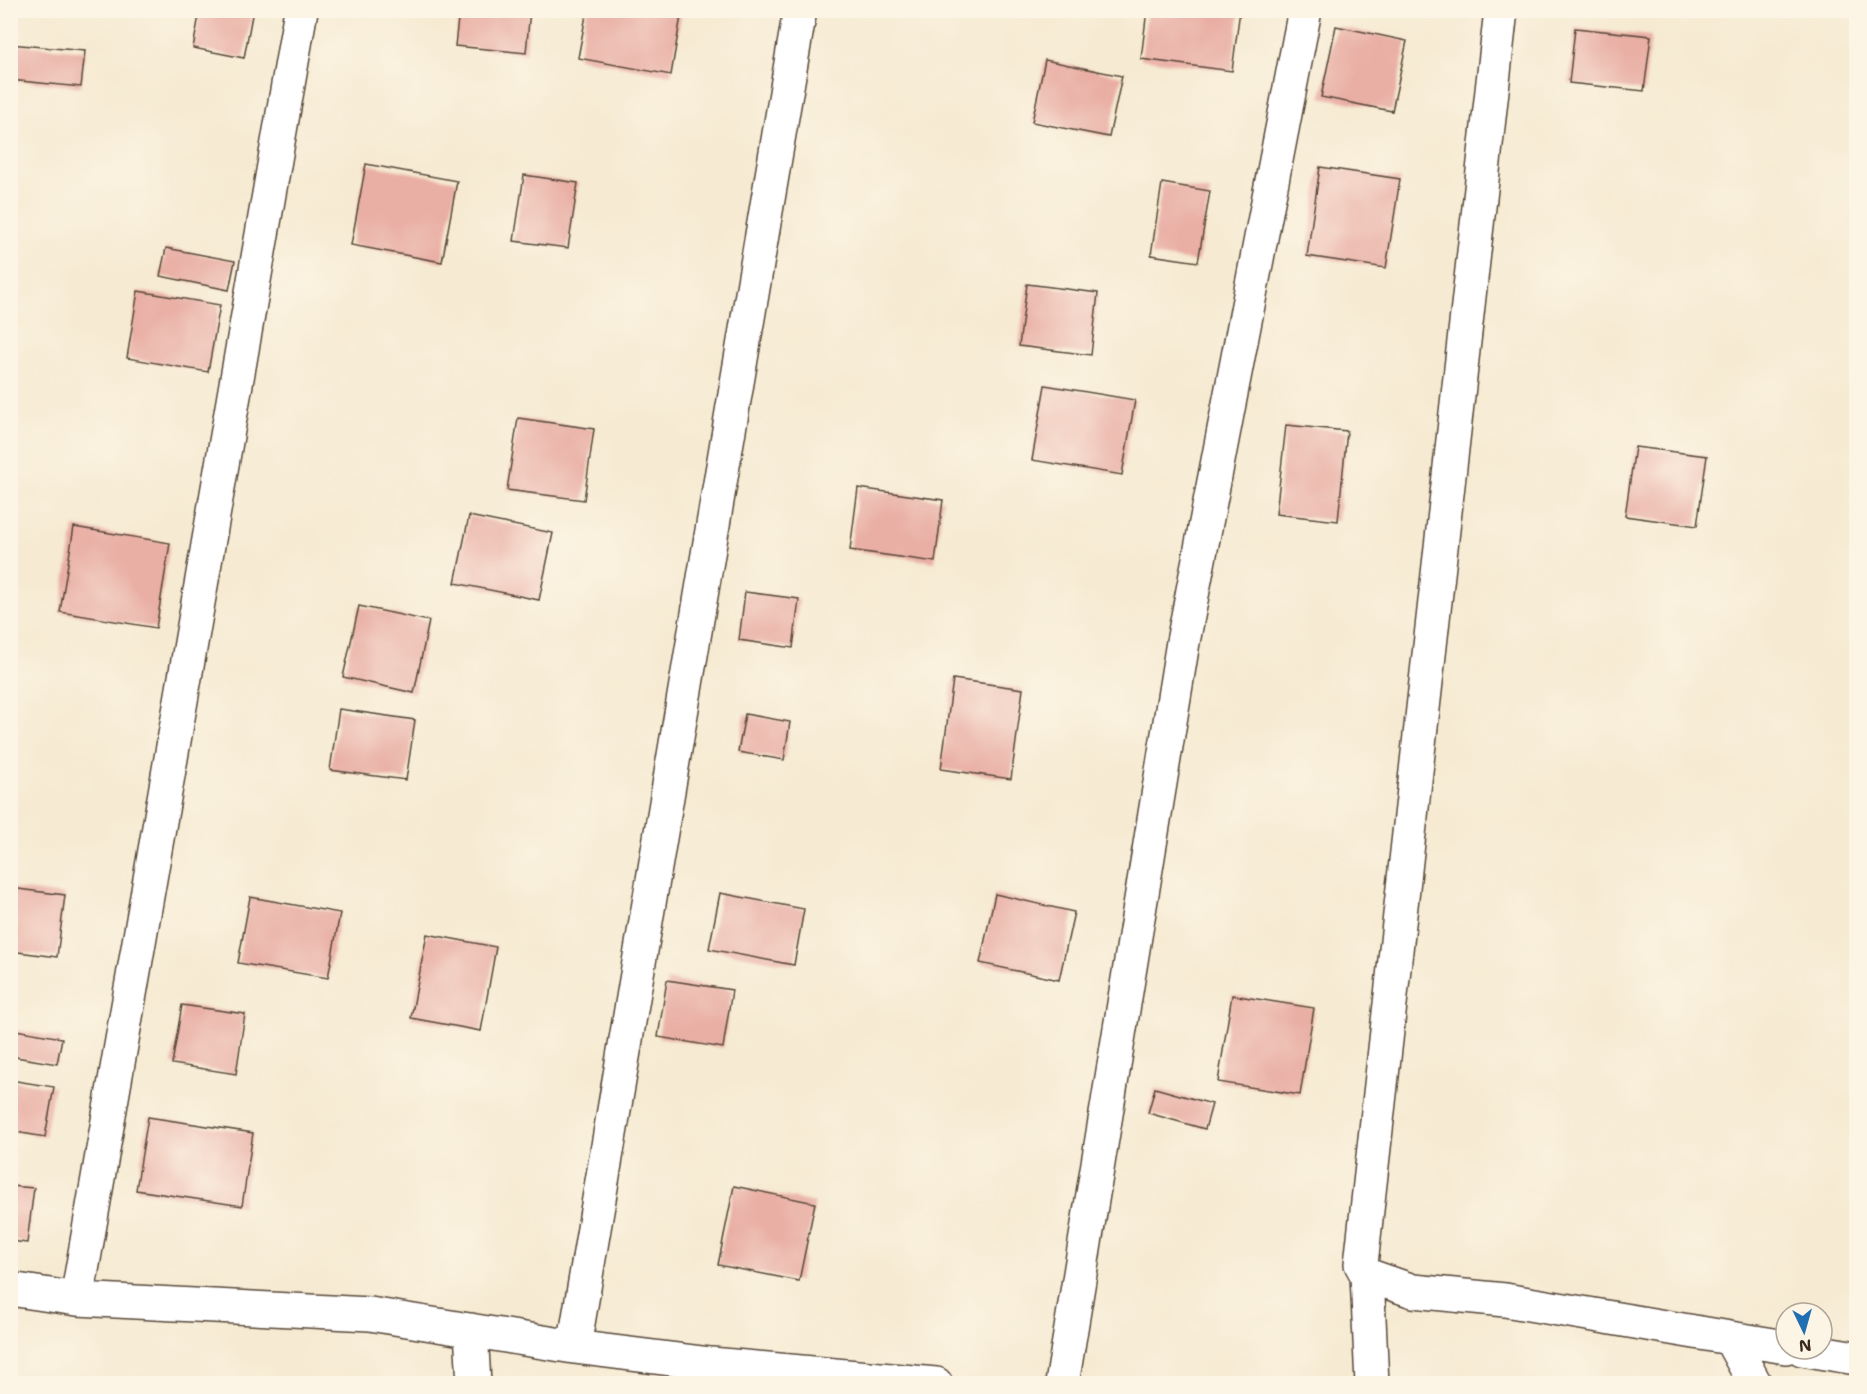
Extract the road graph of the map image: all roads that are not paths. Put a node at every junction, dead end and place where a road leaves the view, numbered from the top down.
1 (301, 10) edge
2 (800, 10) edge
3 (1305, 10) edge
4 (1501, 10) edge
5 (1367, 1275) junction
6 (10, 1289) edge
7 (77, 1299) junction
8 (471, 1330) junction
9 (1730, 1338) junction
10 (1774, 1345) edge
11 (574, 1347) junction
12 (1834, 1354) edge
13 (1857, 1358) edge
14 (474, 1383) edge
15 (936, 1383) edge
16 (1062, 1383) edge
17 (1372, 1383) edge
18 (1755, 1383) edge

1 - 7 street
2 - 11 street
3 - 16 street
4 - 5 street
5 - 9 street
5 - 17 street
6 - 7 street
7 - 8 street
8 - 11 street
8 - 14 street
9 - 10 street
9 - 18 street
11 - 15 street
12 - 13 street

